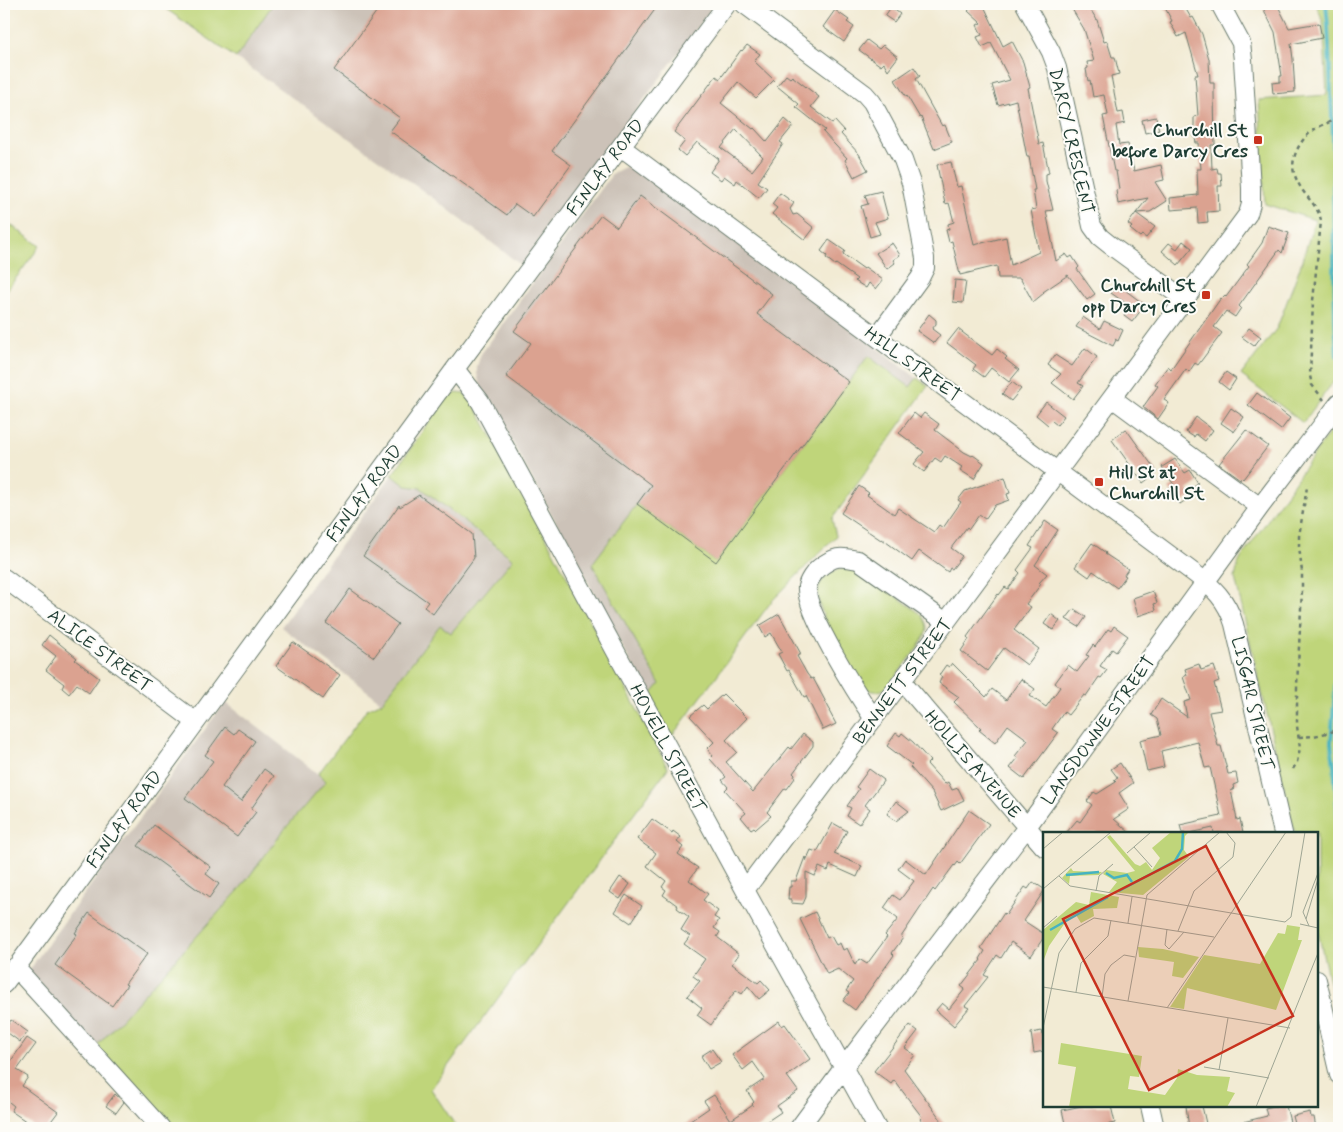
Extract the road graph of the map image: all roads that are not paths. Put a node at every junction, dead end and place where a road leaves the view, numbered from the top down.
1 (727, 4) edge
2 (744, 4) edge
3 (1025, 4) edge
4 (1220, 4) edge
5 (621, 146) junction
6 (1184, 299) junction
7 (876, 337) junction
8 (455, 369) junction
9 (1112, 398) junction
10 (1336, 406) edge
11 (1058, 471) junction
12 (1260, 507) junction
13 (4, 578) edge
14 (1206, 582) junction
15 (946, 622) junction
16 (902, 681) junction
17 (874, 719) junction
18 (196, 722) junction
19 (1028, 827) junction
20 (1283, 832) edge
21 (1043, 846) edge
22 (745, 890) junction
23 (15, 967) junction
24 (4, 984) edge
25 (1318, 984) edge
26 (844, 1067) junction
27 (1339, 1074) edge
28 (1150, 1107) edge
29 (161, 1128) edge
30 (799, 1128) edge
31 (877, 1128) edge
32 (1155, 1128) edge

1 - 5 street, FINLAY ROAD
2 - 7 street
3 - 6 street, DARCY CRESCENT
4 - 6 street, BENNETT STREET
5 - 7 street, HILL STREET
5 - 8 street, FINLAY ROAD
6 - 9 street, BENNETT STREET
7 - 11 street, HILL STREET
8 - 18 street, FINLAY ROAD
8 - 22 street, HOVELL STREET
9 - 11 street, BENNETT STREET
9 - 12 street
10 - 12 street, LANSDOWNE STREET
11 - 14 street, HILL STREET
11 - 15 street, BENNETT STREET
12 - 14 street, LANSDOWNE STREET
13 - 18 street, ALICE STREET
14 - 19 street, LANSDOWNE STREET
14 - 20 street, LISGAR STREET
15 - 16 street, BENNETT STREET
15 - 17 street
16 - 17 street, BENNETT STREET
16 - 19 street, HOLLIS AVENUE
17 - 22 street, BENNETT STREET
18 - 23 street, FINLAY ROAD
19 - 21 street, HOLLIS AVENUE
19 - 26 street, LANSDOWNE STREET
22 - 26 street, HOVELL STREET
23 - 24 street, FINLAY ROAD
23 - 29 street
25 - 27 street
26 - 30 street, LANSDOWNE STREET
26 - 31 street, HOVELL STREET
28 - 32 street

